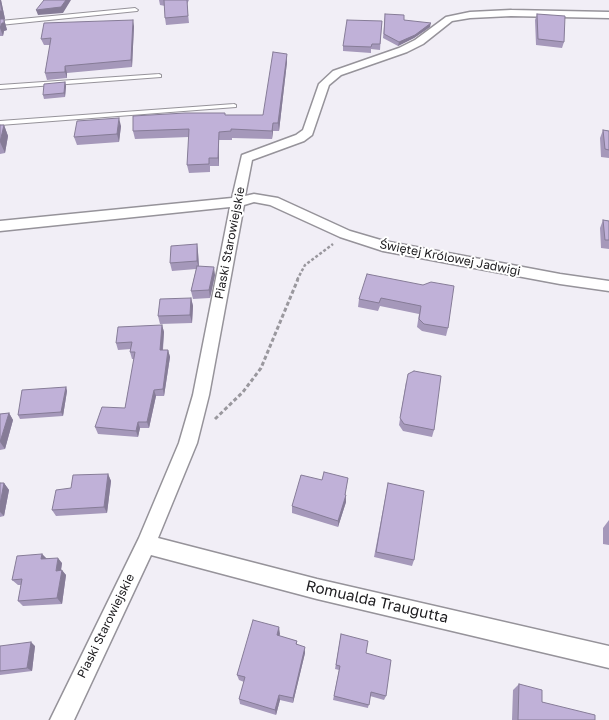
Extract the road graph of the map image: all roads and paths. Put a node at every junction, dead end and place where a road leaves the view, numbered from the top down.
1 (135, 10) dead end
2 (609, 15) edge
3 (0, 23) edge
4 (159, 76) dead end
5 (0, 87) edge
6 (234, 106) dead end
7 (0, 124) edge
8 (237, 202) junction
9 (0, 226) edge
10 (345, 234) junction
11 (609, 286) edge
12 (212, 421) dead end
13 (146, 544) junction
14 (609, 657) edge
15 (62, 720) edge

1 - 3 lane
2 - 8 street, Piaski Starowiejskie
4 - 5 lane
6 - 7 lane
8 - 9 street, Świętej Królowej Jadwigi
8 - 10 street, Świętej Królowej Jadwigi
8 - 13 street, Piaski Starowiejskie
10 - 11 street, Świętej Królowej Jadwigi
10 - 12 path
13 - 14 street, Romualda Traugutta
13 - 15 street, Piaski Starowiejskie

